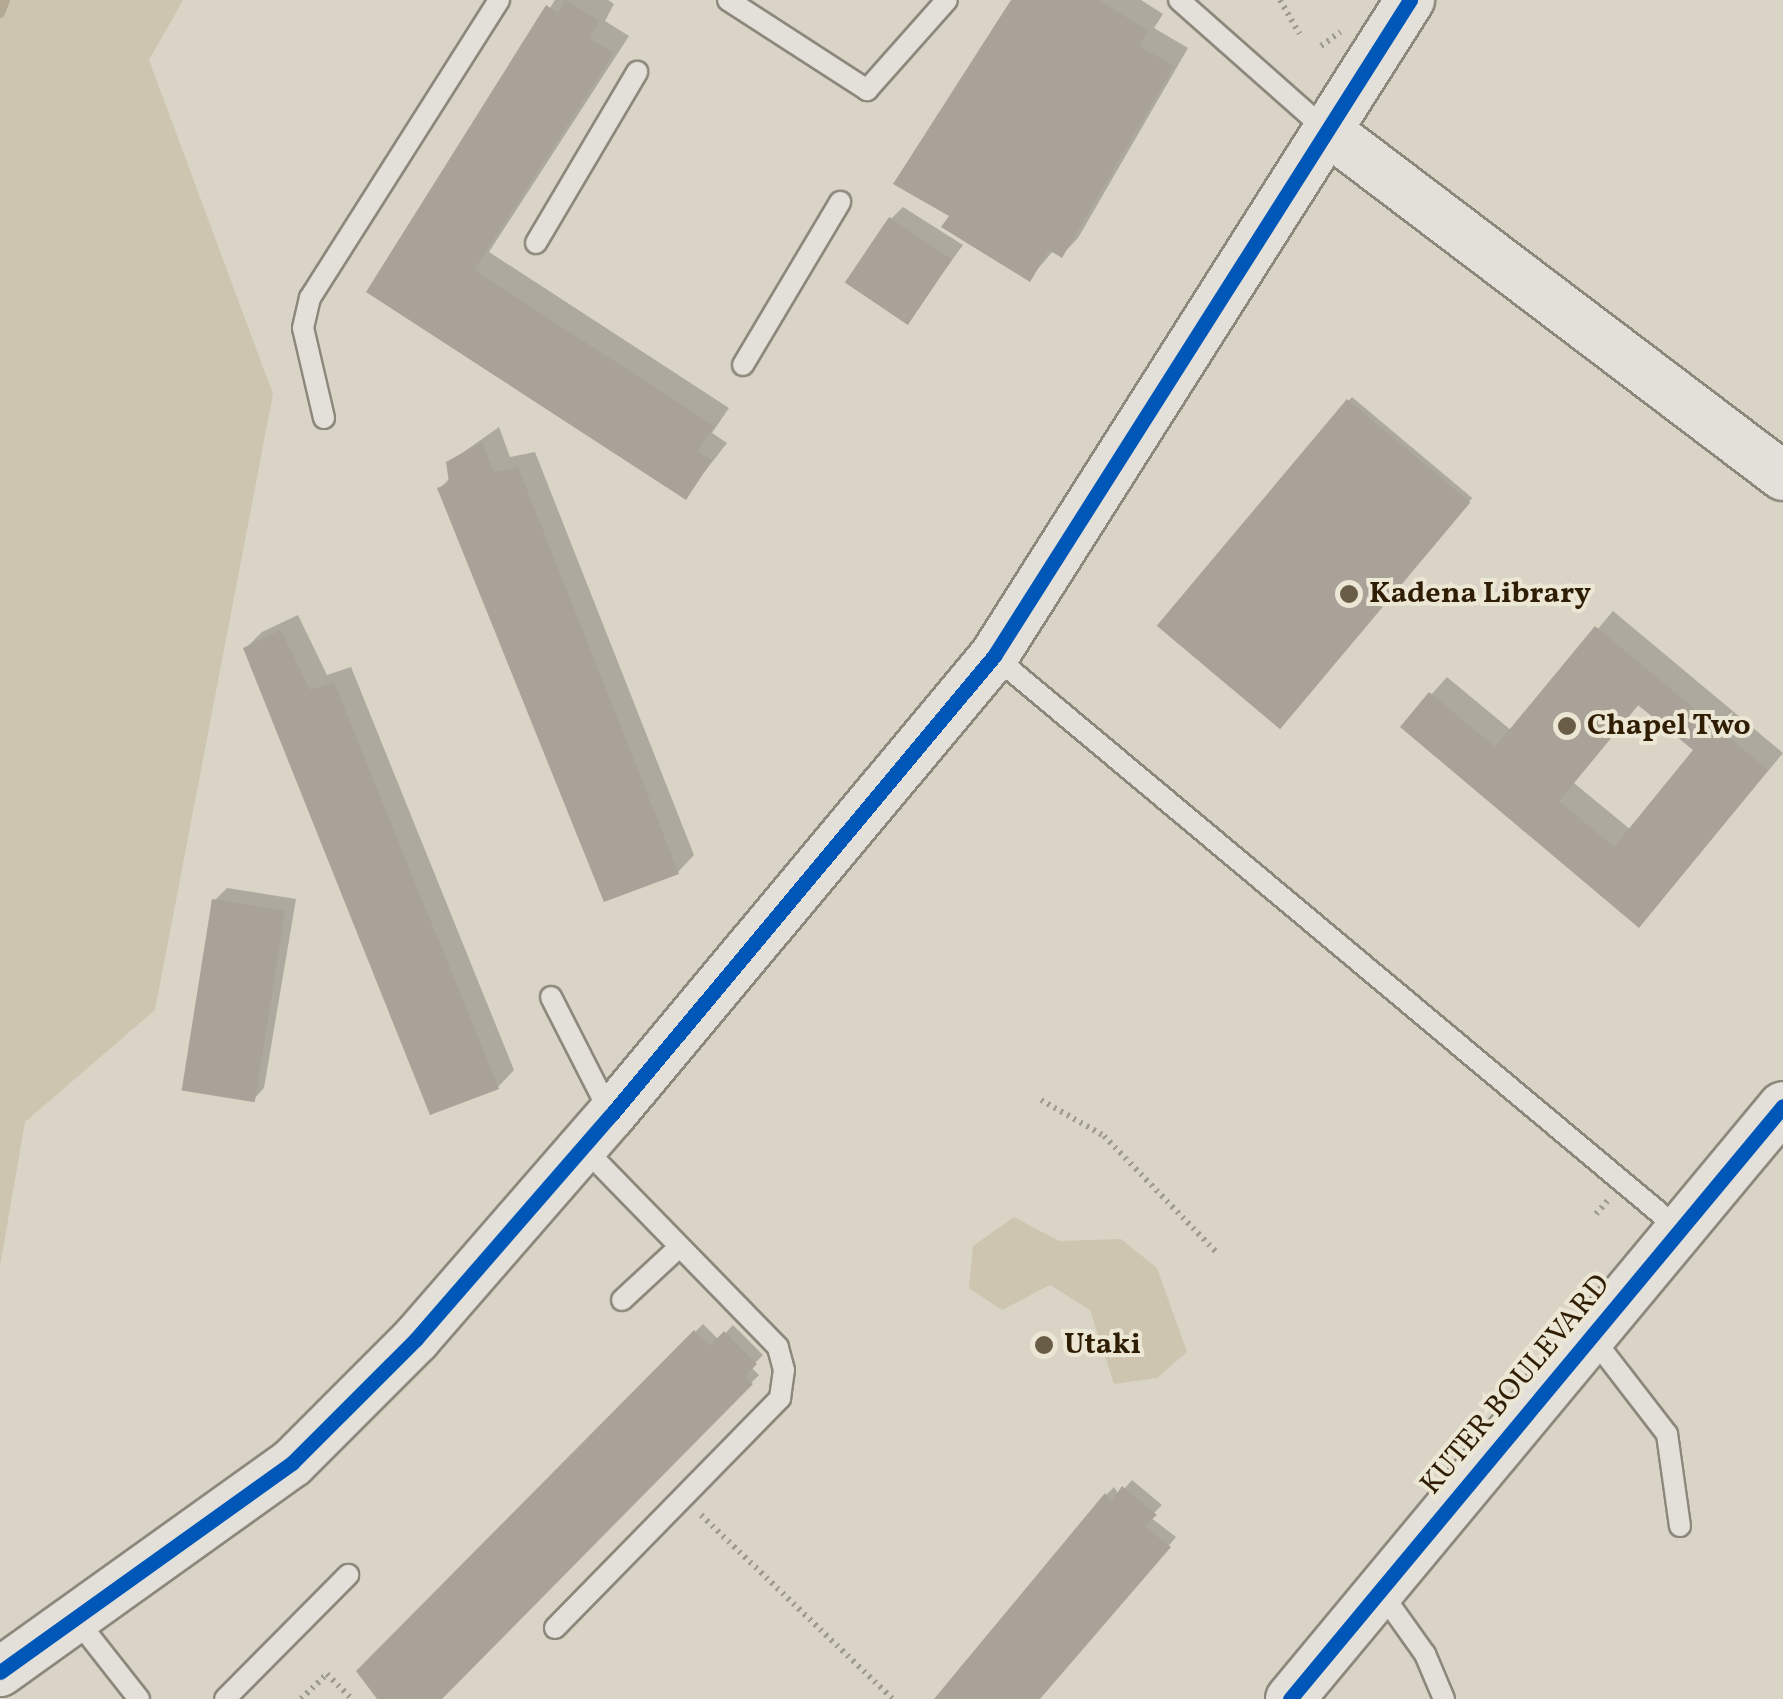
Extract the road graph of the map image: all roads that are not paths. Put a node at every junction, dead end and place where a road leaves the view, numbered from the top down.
1 (498, 0) edge
2 (728, 0) edge
3 (947, 0) edge
4 (1179, 0) edge
5 (1410, 0) edge
6 (636, 72) dead end
7 (1328, 132) junction
8 (840, 202) dead end
9 (536, 243) dead end
10 (743, 365) dead end
11 (324, 418) dead end
12 (1783, 476) edge
13 (994, 656) junction
14 (551, 997) dead end
15 (1783, 1106) edge
16 (597, 1131) junction
17 (1680, 1230) junction
18 (677, 1249) junction
19 (622, 1300) dead end
20 (1592, 1336) junction
21 (1680, 1526) dead end
22 (348, 1574) dead end
23 (1380, 1591) junction
24 (76, 1619) junction
25 (554, 1628) dead end
26 (0, 1672) edge
27 (139, 1699) edge
28 (225, 1699) edge
29 (1290, 1699) edge
30 (1444, 1699) edge

1 - 11 lane
2 - 3 lane
4 - 7 lane
5 - 7 street
6 - 9 lane
7 - 12 street
7 - 13 street
8 - 10 lane
13 - 16 street
13 - 17 lane
14 - 16 lane
15 - 17 street, KUTER BOULEVARD
16 - 18 lane
16 - 24 street
17 - 20 street, KUTER BOULEVARD
18 - 19 lane
18 - 25 lane
20 - 21 lane
20 - 23 street, KUTER BOULEVARD
22 - 28 lane
23 - 29 street, KUTER BOULEVARD
23 - 30 lane
24 - 26 street
24 - 27 lane

